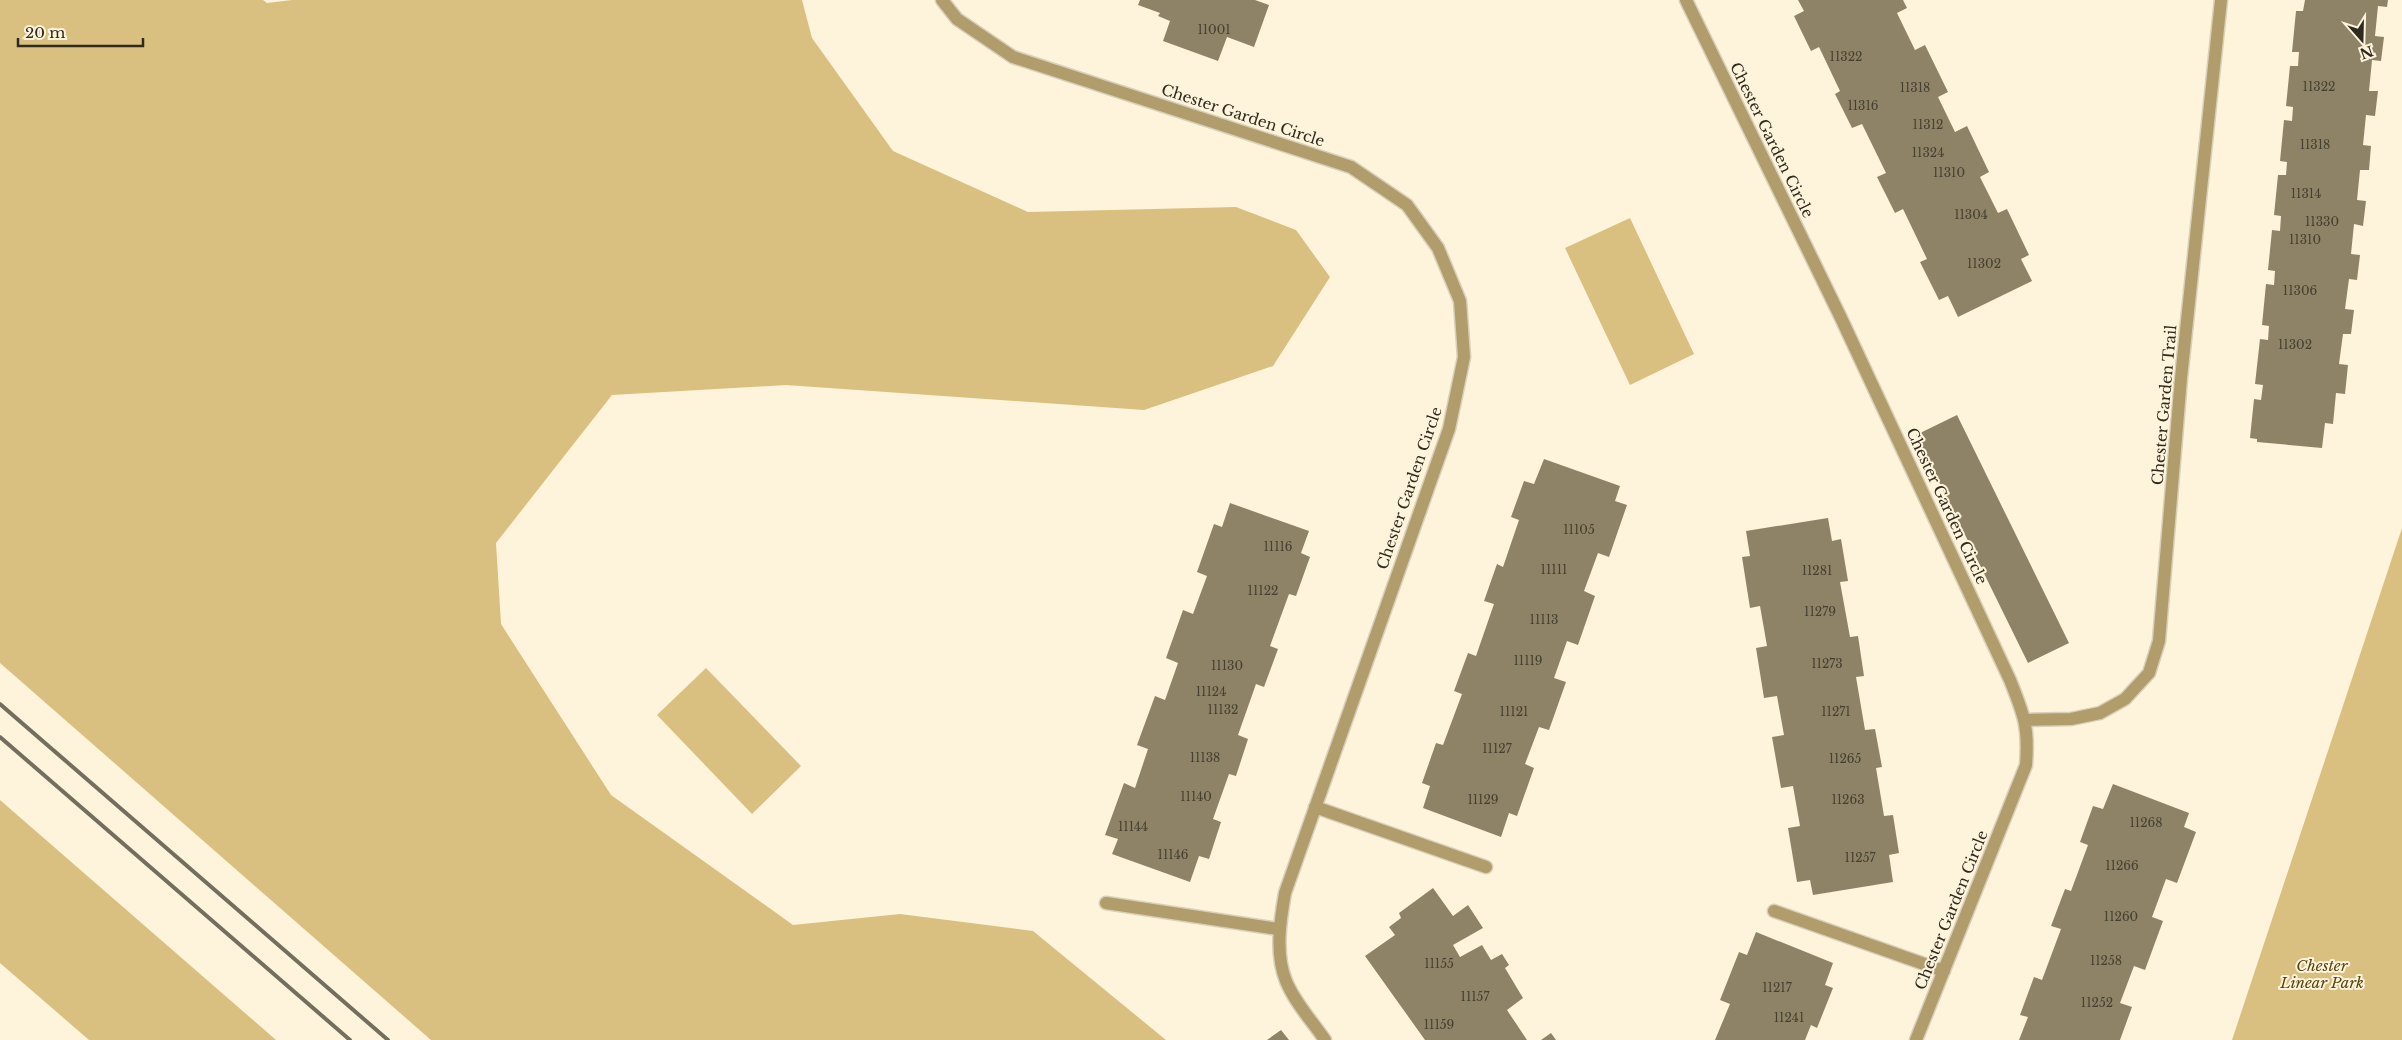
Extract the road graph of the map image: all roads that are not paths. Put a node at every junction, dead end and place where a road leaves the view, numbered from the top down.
1 (942, 0) edge
2 (1686, 0) edge
3 (2221, 0) edge
4 (2026, 720) junction
5 (1315, 807) junction
6 (1486, 867) dead end
7 (1106, 903) dead end
8 (1774, 911) dead end
9 (1278, 929) junction
10 (1944, 970) junction
11 (1325, 1040) edge
12 (1916, 1040) edge

1 - 5 street, Chester Garden Circle
2 - 4 street, Chester Garden Circle
3 - 4 street, Chester Garden Trail
4 - 10 street, Chester Garden Circle
5 - 6 street
5 - 9 street, Chester Garden Circle
7 - 9 street
8 - 10 street
9 - 11 street, Chester Garden Circle
10 - 12 street, Chester Garden Circle

